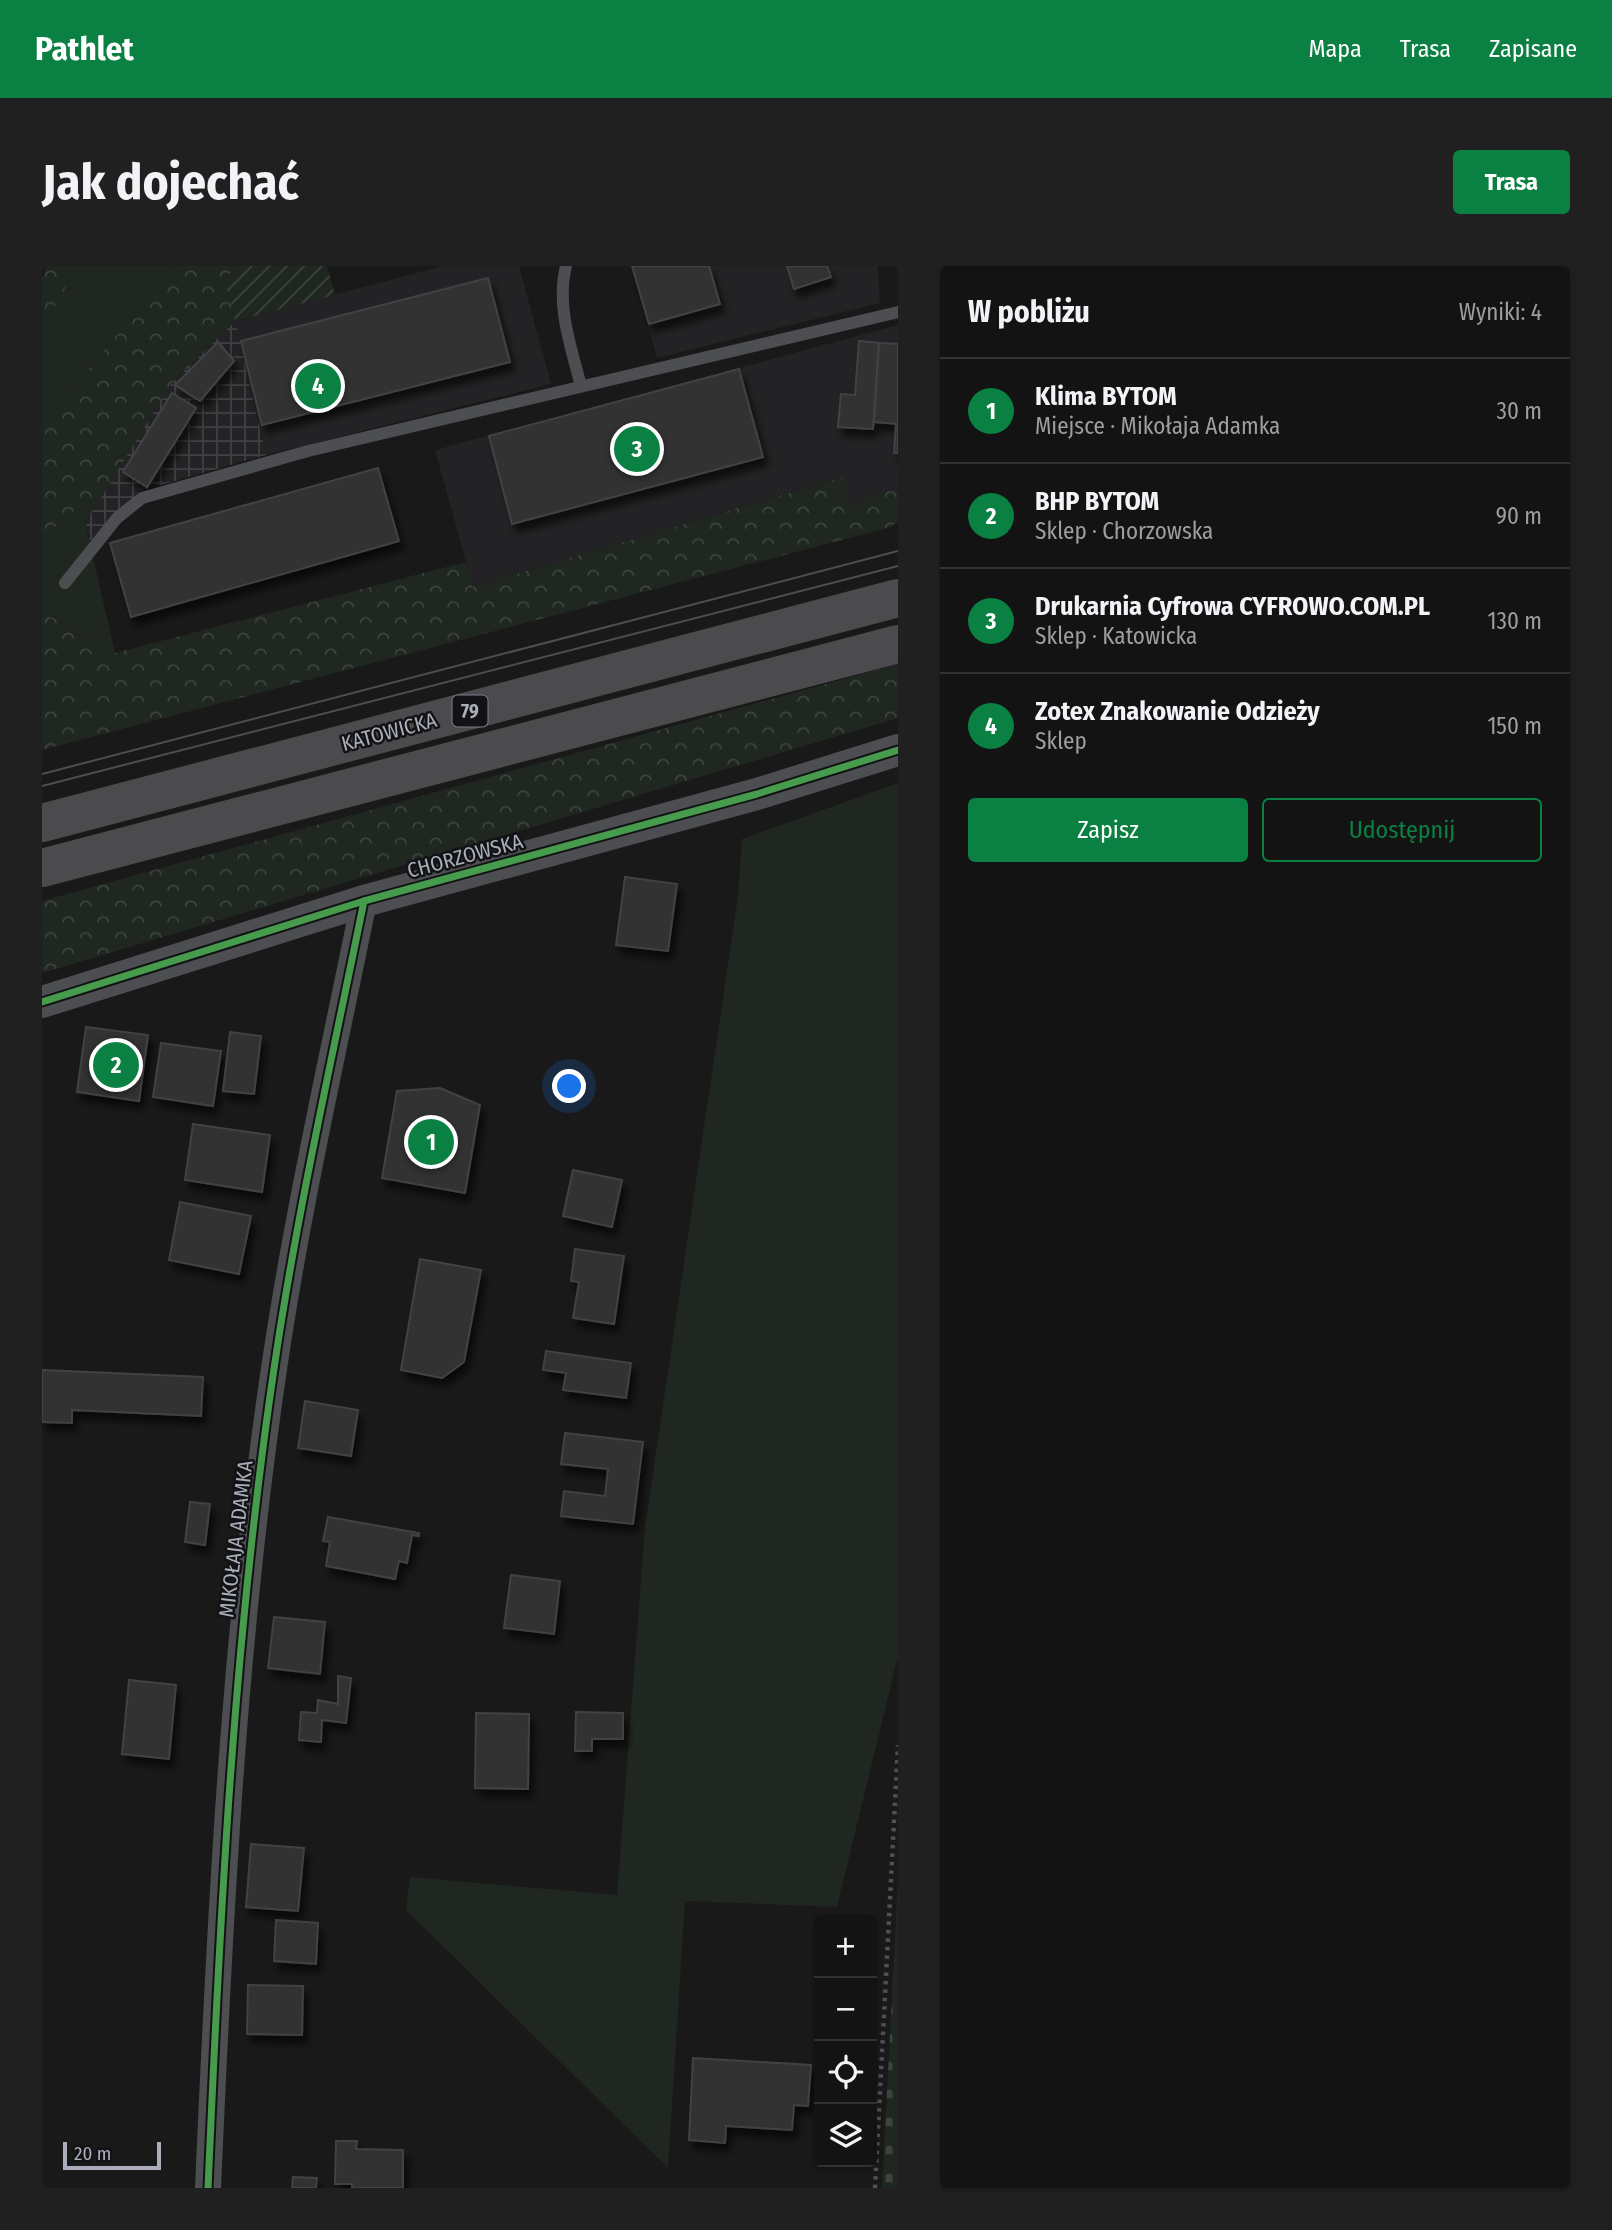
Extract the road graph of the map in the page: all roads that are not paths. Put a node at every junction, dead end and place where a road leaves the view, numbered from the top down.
1 (566, 266) edge
2 (898, 312) edge
3 (581, 386) junction
4 (65, 583) dead end
5 (898, 598) edge
6 (898, 645) edge
7 (898, 750) edge
8 (42, 823) edge
9 (42, 867) edge
10 (364, 901) junction
11 (42, 1002) edge
12 (208, 2188) edge

1 - 3 lane
2 - 3 lane
3 - 4 lane
5 - 8 main road, KATOWICKA / 79
6 - 9 main road, 79
7 - 10 street, CHORZOWSKA
10 - 11 street, CHORZOWSKA
10 - 12 street, MIKOŁAJA ADAMKA

